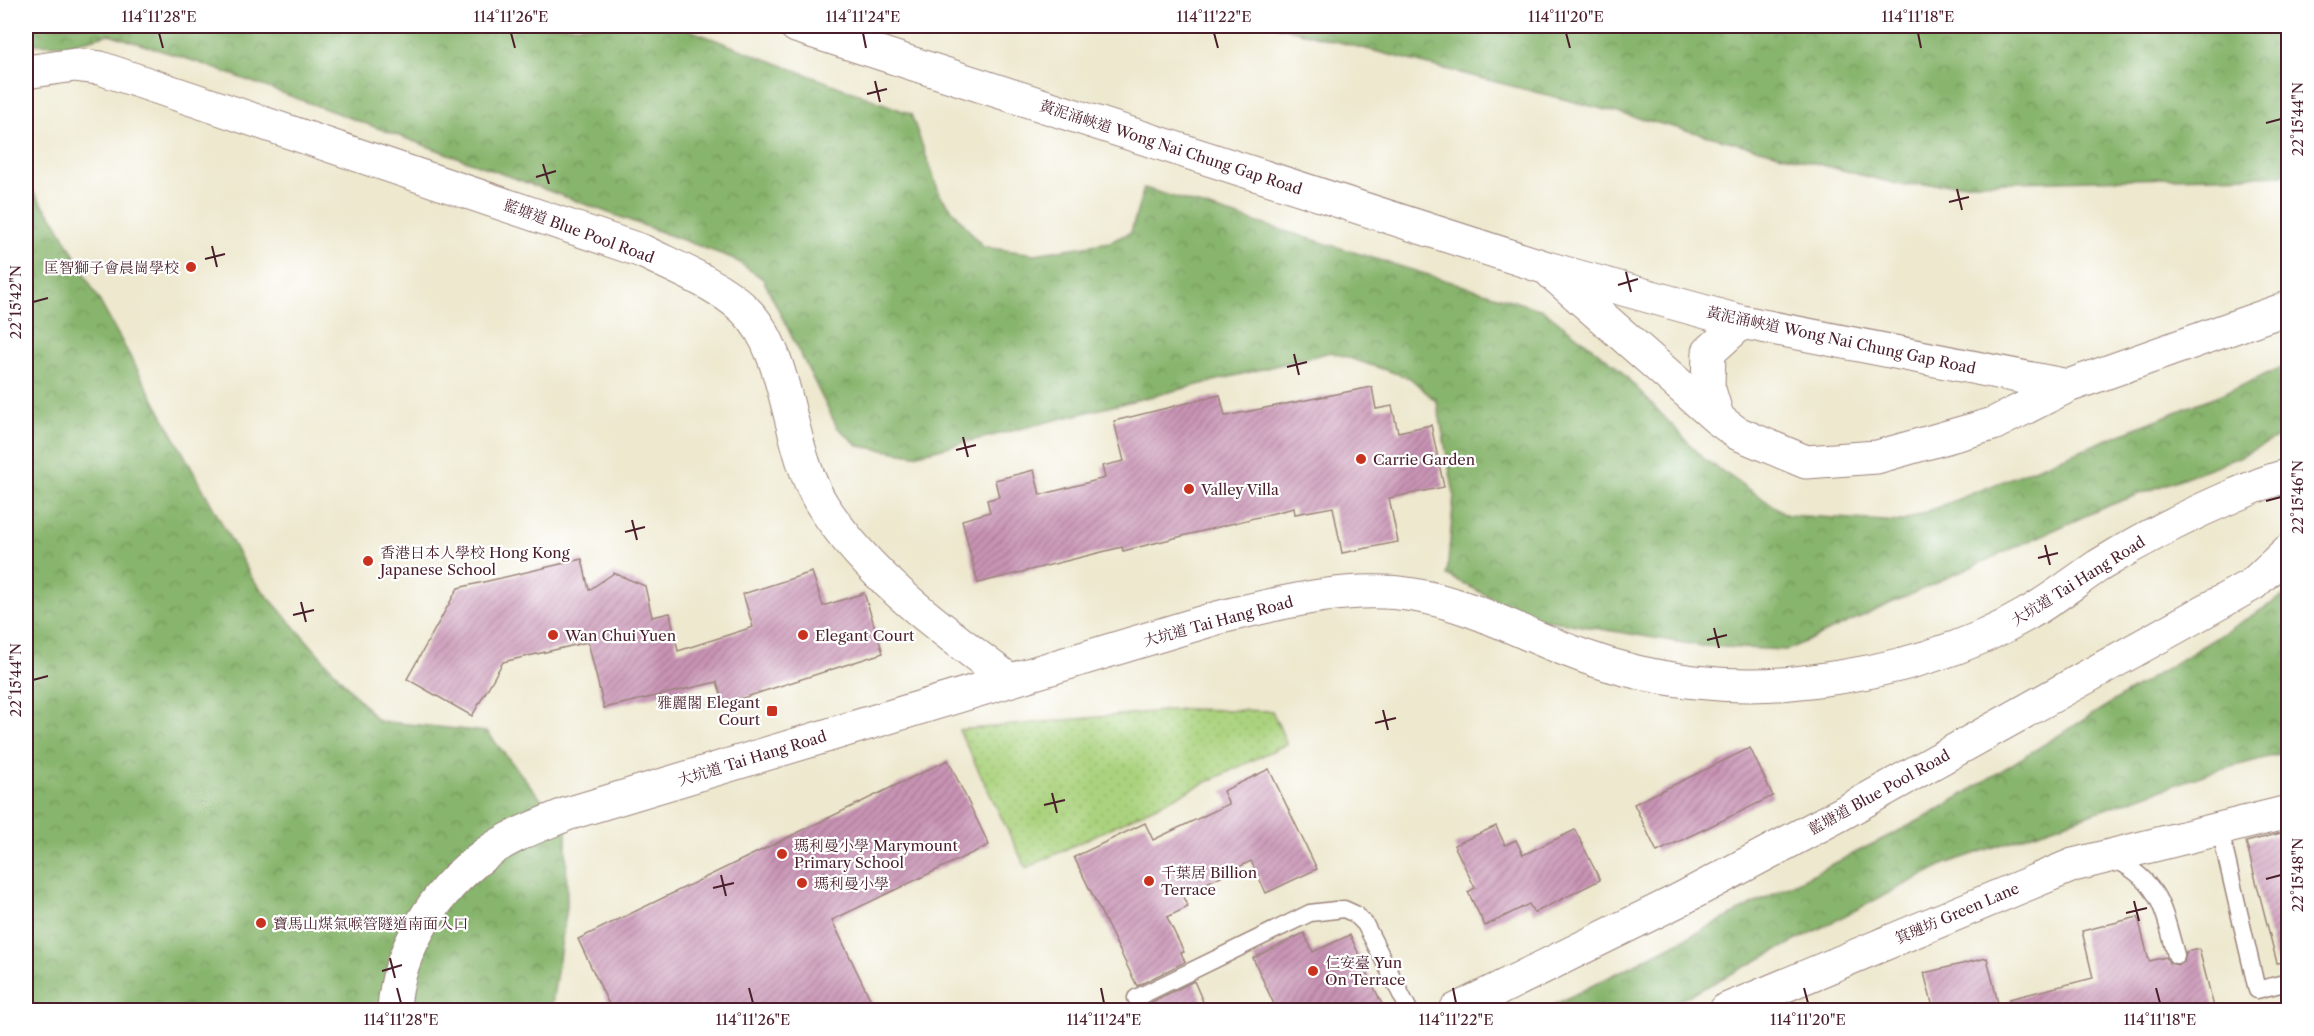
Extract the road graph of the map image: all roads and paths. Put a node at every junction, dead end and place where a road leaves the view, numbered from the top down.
1 (796, 26) edge
2 (26, 72) edge
3 (1547, 268) junction
4 (2289, 308) edge
5 (1742, 322) junction
6 (2068, 386) junction
7 (1718, 419) junction
8 (2289, 476) edge
9 (2289, 551) edge
10 (1008, 679) junction
11 (2289, 812) edge
12 (2204, 838) junction
13 (2106, 855) junction
14 (2176, 955) dead end
15 (2289, 982) edge
16 (1136, 998) dead end
17 (394, 1011) edge
18 (1409, 1011) edge
19 (1456, 1011) edge
20 (1726, 1011) edge

1 - 3 main road, 黃泥涌峽道 Wong Nai Chung Gap Road
2 - 10 main road, 藍塘道 Blue Pool Road
3 - 5 main road, 黃泥涌峽道 Wong Nai Chung Gap Road
3 - 7 main road, 黃泥涌峽道 Wong Nai Chung Gap Road
4 - 6 main road, 黃泥涌峽道 Wong Nai Chung Gap Road
5 - 6 main road, 黃泥涌峽道 Wong Nai Chung Gap Road
5 - 7 main road
6 - 7 main road, 黃泥涌峽道 Wong Nai Chung Gap Road
8 - 10 main road, 大坑道 Tai Hang Road
9 - 19 main road, 藍塘道 Blue Pool Road
10 - 17 main road, 大坑道 Tai Hang Road
11 - 12 main road, 箕璉坊 Green Lane
12 - 13 main road, 箕璉坊 Green Lane
12 - 15 lane
13 - 14 lane
13 - 20 main road, 箕璉坊 Green Lane
16 - 18 lane

